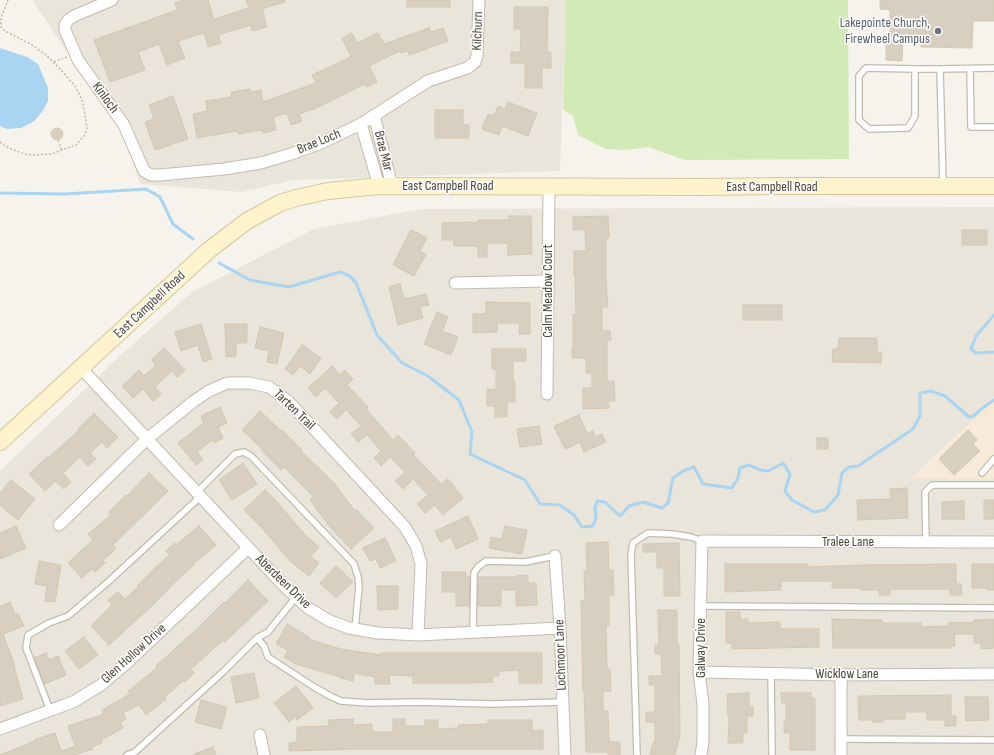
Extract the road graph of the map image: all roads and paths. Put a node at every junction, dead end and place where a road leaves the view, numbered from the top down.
1 (8, 0) edge
2 (112, 0) edge
3 (479, 0) edge
4 (75, 53) junction
5 (54, 62) junction
6 (475, 62) joint
7 (994, 68) edge
8 (914, 69) junction
9 (940, 69) junction
10 (970, 69) junction
11 (374, 115) junction
12 (361, 124) junction
13 (994, 127) edge
14 (58, 140) dead end
15 (0, 142) edge
16 (62, 151) junction
17 (147, 174) joint
18 (385, 186) junction
19 (549, 187) junction
20 (943, 187) junction
21 (992, 187) edge
22 (547, 281) junction
23 (455, 283) dead end
24 (81, 368) junction
25 (547, 394) dead end
26 (147, 440) junction
27 (0, 442) edge
28 (994, 458) edge
29 (982, 473) dead end
30 (994, 484) edge
31 (198, 495) junction
32 (59, 525) dead end
33 (702, 542) junction
34 (926, 542) junction
35 (994, 542) edge
36 (248, 548) junction
37 (555, 556) joint
38 (296, 597) junction
39 (701, 606) junction
40 (994, 608) edge
41 (560, 628) junction
42 (355, 629) junction
43 (473, 632) junction
44 (418, 635) junction
45 (256, 638) junction
46 (699, 672) junction
47 (771, 673) junction
48 (841, 674) junction
49 (994, 674) edge
50 (563, 702) junction
51 (50, 710) junction
52 (0, 729) edge
53 (260, 735) dead end
54 (841, 739) junction
55 (994, 740) edge
56 (127, 755) edge
57 (264, 755) edge
58 (565, 755) edge
59 (637, 755) edge
60 (701, 755) edge
61 (772, 755) edge
62 (841, 755) edge

1 - 5 path
2 - 4 street, Kinloch
3 - 6 street, Kilchurn
4 - 5 path
4 - 17 street, Kinloch
5 - 16 path
6 - 11 street, Brae Loch
7 - 10 lane
8 - 8 lane
8 - 9 lane
9 - 10 lane
9 - 20 lane
10 - 13 lane
11 - 12 street, Brae Loch
11 - 18 street, Brae Mar
12 - 17 street, Brae Loch
12 - 18 street, Brae Mar
14 - 16 path
15 - 16 path
18 - 19 main road, East Campbell Road
18 - 24 main road, East Campbell Road
19 - 20 main road, East Campbell Road
19 - 22 street, Calm Meadow Court
20 - 21 main road, East Campbell Road
22 - 23 street
22 - 25 street, Calm Meadow Court
24 - 26 street, Aberdeen Drive
24 - 27 main road, East Campbell Road
26 - 31 street, Aberdeen Drive
26 - 32 street, Tarten Trail
26 - 44 street, Tarten Trail
28 - 29 lane
30 - 34 lane
31 - 36 street, Aberdeen Drive
31 - 42 lane
31 - 51 lane
33 - 34 street, Tralee Lane
33 - 39 street, Galway Drive
33 - 59 lane
34 - 35 street, Tralee Lane
36 - 38 street, Aberdeen Drive
36 - 51 street, Glen Hollow Drive
37 - 41 street, Lochmoor Lane
37 - 43 lane
38 - 42 street, Aberdeen Drive
38 - 45 lane
39 - 40 lane
39 - 46 street, Galway Drive
41 - 43 street, Aberdeen Drive
41 - 50 street, Lochmoor Lane
42 - 44 street, Aberdeen Drive
43 - 44 street, Aberdeen Drive
45 - 50 lane
45 - 56 lane
46 - 47 street, Wicklow Lane
46 - 60 street, Galway Drive
47 - 48 street, Wicklow Lane
47 - 61 lane
48 - 49 street, Wicklow Lane
48 - 54 street
50 - 58 street, Lochmoor Lane
51 - 52 street, Glen Hollow Drive
53 - 57 street
54 - 55 lane
54 - 62 street

